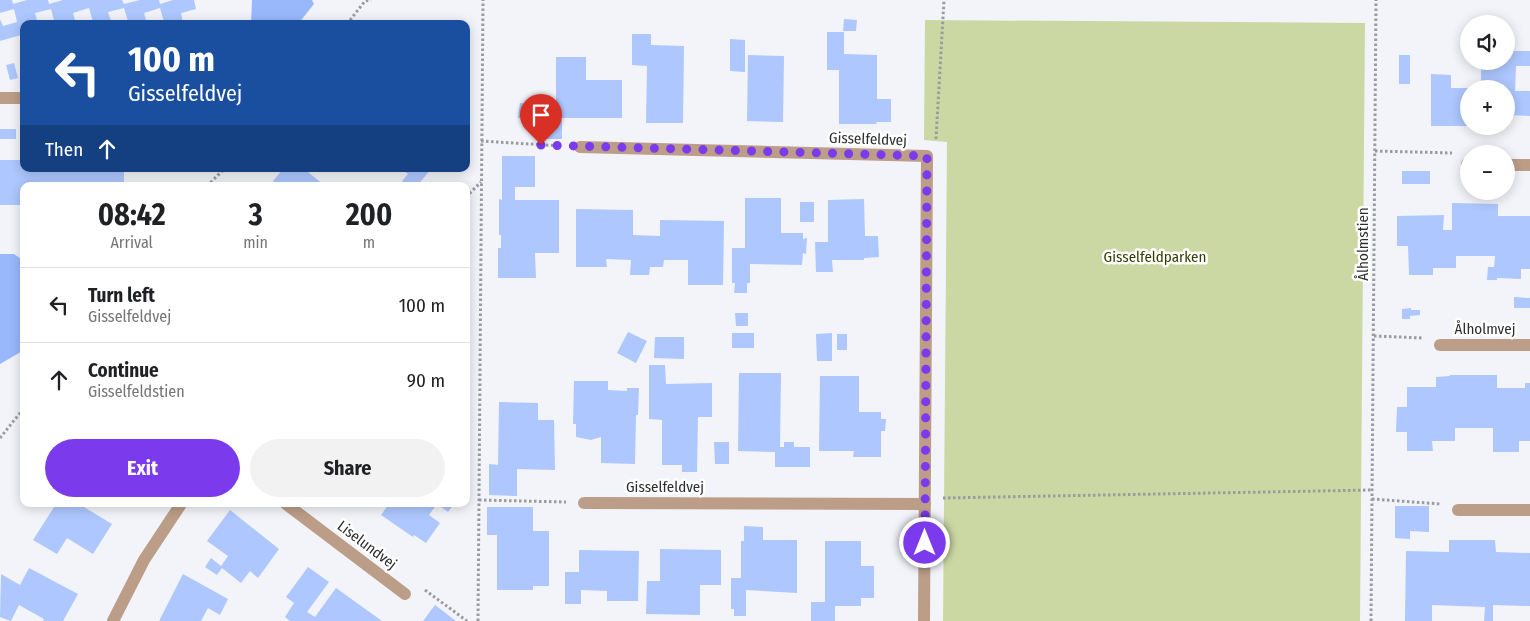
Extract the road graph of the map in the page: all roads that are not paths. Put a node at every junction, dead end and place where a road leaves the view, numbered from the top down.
1 (0, 98) edge
2 (20, 98) edge
3 (580, 147) road end
4 (1515, 165) edge
5 (1530, 165) edge
6 (1440, 345) road end
7 (1530, 345) edge
8 (925, 501) junction
9 (584, 503) road end
10 (179, 507) edge
11 (290, 507) edge
12 (1458, 510) road end
13 (1530, 510) edge
14 (405, 594) road end
15 (113, 621) edge
16 (924, 621) edge

1 - 2 street
3 - 8 street, Gisselfeldvej
4 - 5 street
6 - 7 street, Ålholmvej
8 - 9 street, Gisselfeldvej
8 - 16 street, Gisselfeldvej
10 - 15 street
11 - 14 street, Liselundvej
12 - 13 street

